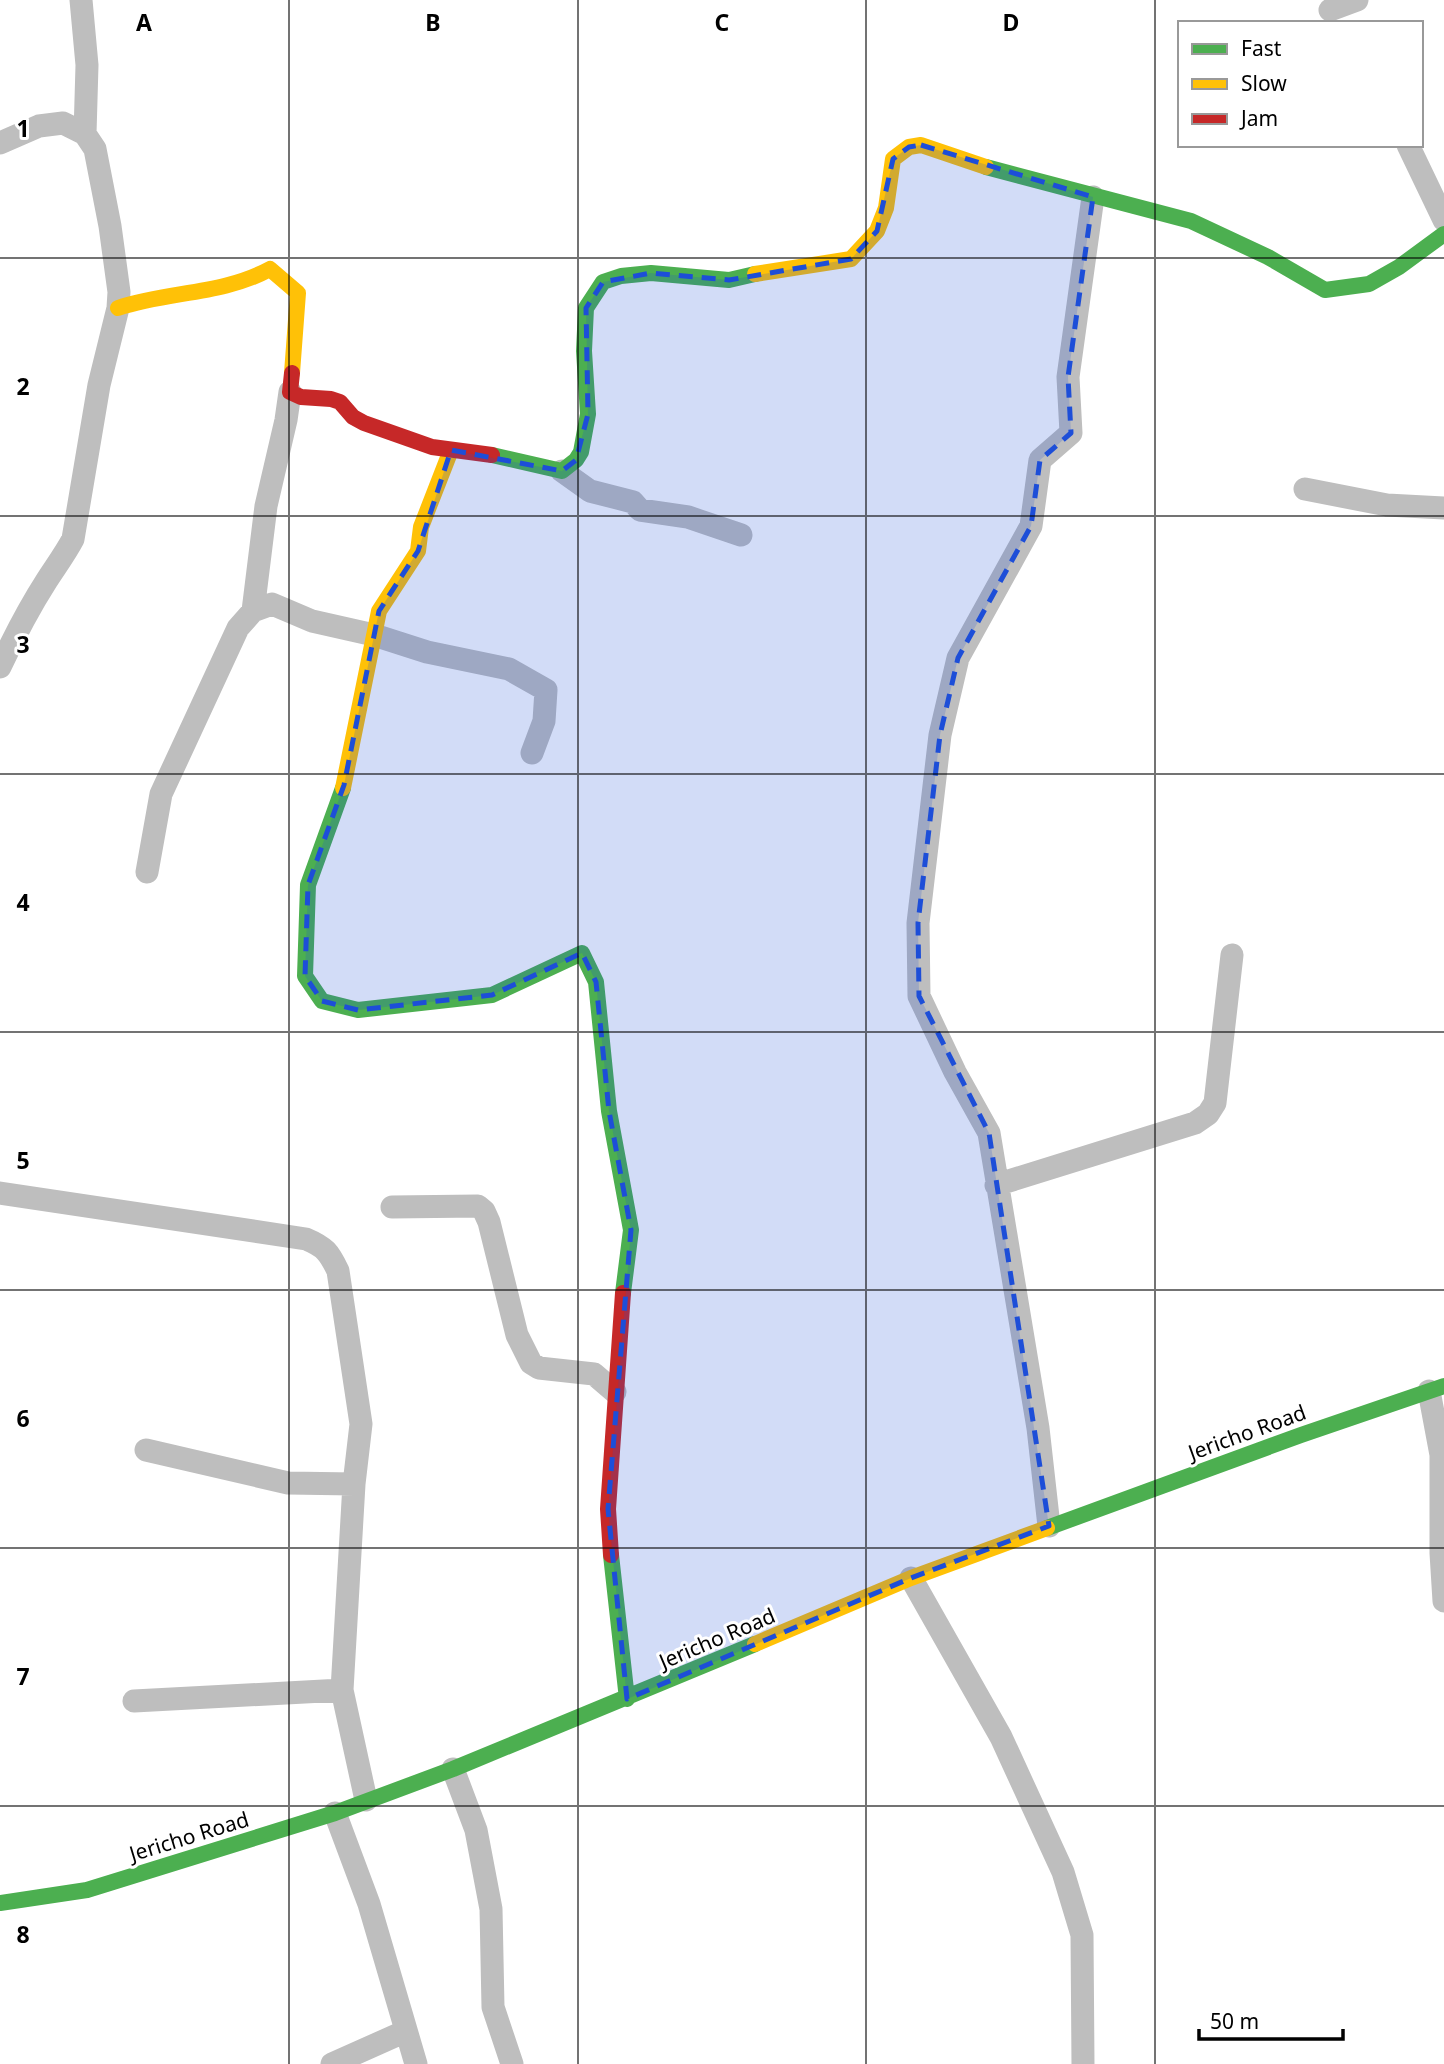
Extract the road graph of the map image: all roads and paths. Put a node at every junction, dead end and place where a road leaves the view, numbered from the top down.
1 (81, 0) edge
2 (1357, 0) edge
3 (1331, 11) edge
4 (85, 134) junction
5 (0, 143) edge
6 (1409, 147) edge
7 (1093, 197) junction
8 (1444, 220) edge
9 (1444, 234) edge
10 (118, 308) junction
11 (290, 392) junction
12 (451, 450) junction
13 (562, 471) junction
14 (1305, 489) dead end
15 (1444, 508) edge
16 (741, 535) dead end
17 (253, 611) junction
18 (374, 635) junction
19 (0, 667) edge
20 (532, 753) dead end
21 (146, 872) dead end
22 (1232, 955) dead end
23 (996, 1185) junction
24 (0, 1193) edge
25 (392, 1207) dead end
26 (1436, 1389) edge
27 (615, 1392) junction
28 (146, 1450) dead end
29 (354, 1484) junction
30 (1049, 1526) junction
31 (911, 1578) junction
32 (1444, 1601) edge
33 (342, 1690) junction
34 (627, 1699) junction
35 (134, 1701) dead end
36 (453, 1769) junction
37 (366, 1800) junction
38 (335, 1813) junction
39 (0, 1903) edge
40 (406, 2031) junction
41 (332, 2064) edge
42 (416, 2064) edge
43 (512, 2064) edge
44 (1083, 2064) edge

1 - 4 street
2 - 3 street
4 - 5 street
4 - 10 street
6 - 8 street
7 - 9 street
7 - 13 street
7 - 23 street
10 - 11 street
10 - 19 street
11 - 12 street
11 - 17 street
12 - 13 street
12 - 18 street
13 - 16 street
14 - 15 street
17 - 18 street
17 - 21 street
18 - 20 street
18 - 27 street
22 - 23 street
23 - 30 street
24 - 29 street
25 - 27 street
26 - 30 street, Jericho Road
26 - 32 street
27 - 34 street
28 - 29 street
29 - 33 street
30 - 31 street, Jericho Road
31 - 34 street, Jericho Road
31 - 44 street
33 - 35 street
33 - 37 street
34 - 36 street, Jericho Road
36 - 37 street, Jericho Road
36 - 43 street
37 - 38 street, Jericho Road
38 - 39 street, Jericho Road
38 - 40 street
40 - 41 street
40 - 42 street

